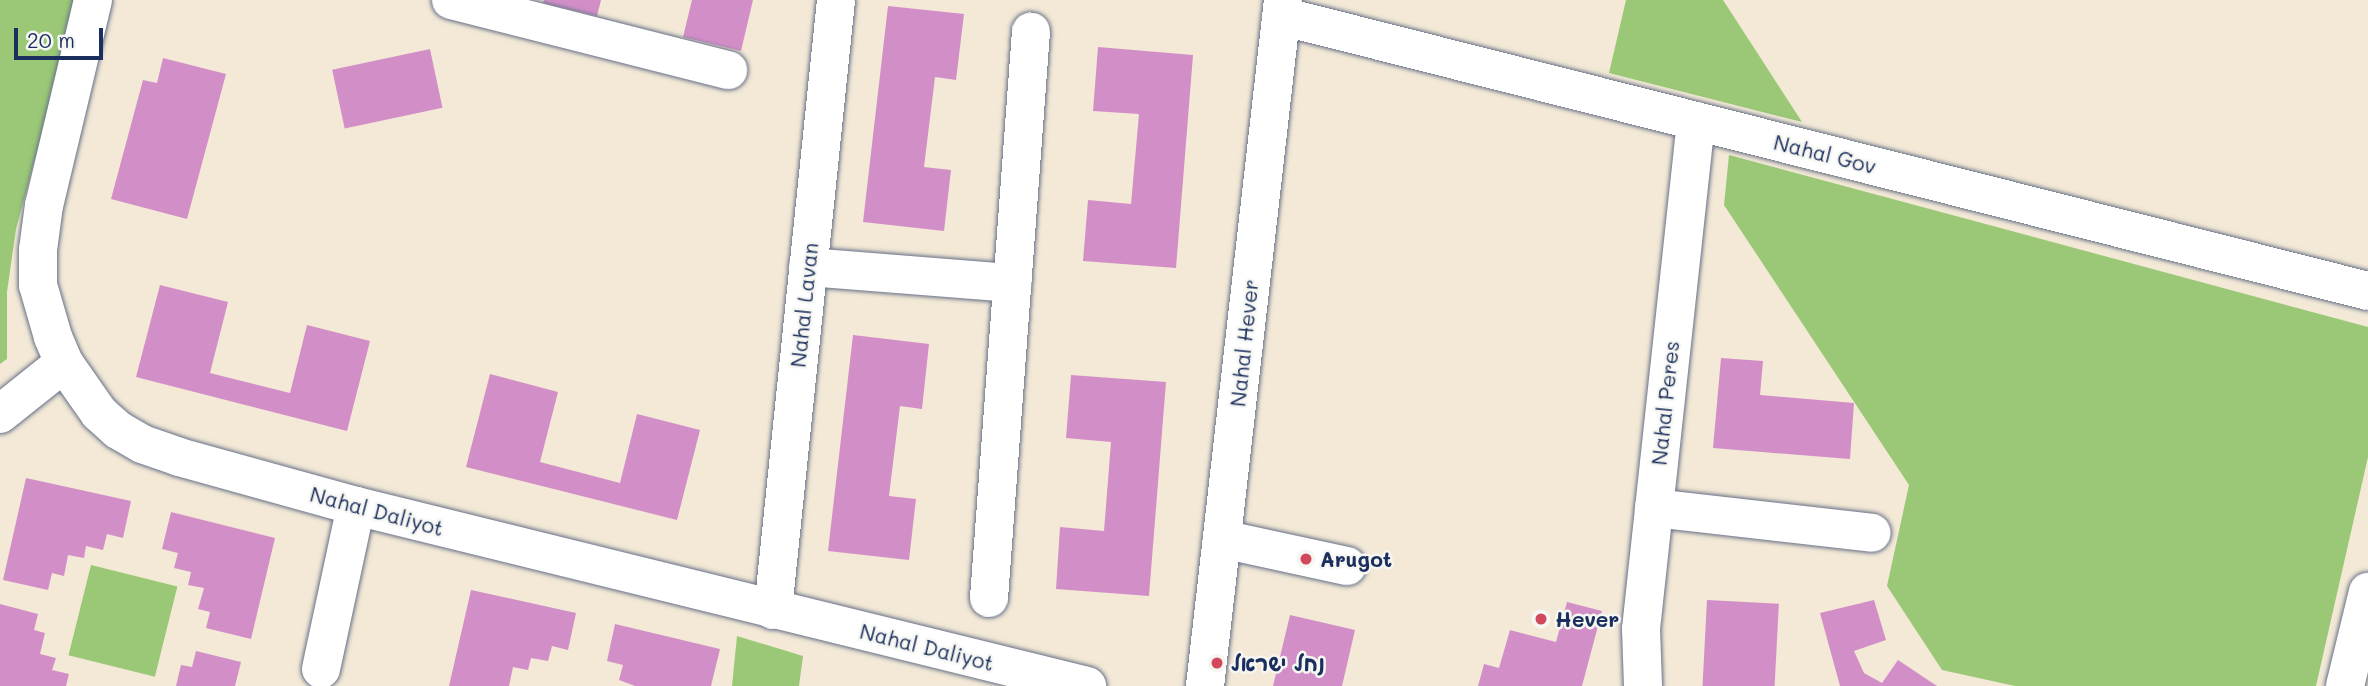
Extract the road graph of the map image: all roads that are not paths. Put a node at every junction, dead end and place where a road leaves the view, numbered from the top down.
1 (93, 0) edge
2 (451, 0) edge
3 (836, 0) edge
4 (1282, 8) edge
5 (522, 9) edge
6 (1031, 32) dead end
7 (728, 70) dead end
8 (1696, 121) junction
9 (808, 267) junction
10 (1012, 283) junction
11 (2368, 291) edge
12 (65, 363) junction
13 (0, 414) edge
14 (356, 506) junction
15 (1654, 508) junction
16 (1872, 533) dead end
17 (1222, 539) junction
18 (1347, 566) dead end
19 (2368, 592) edge
20 (989, 598) dead end
21 (773, 610) junction
22 (321, 669) dead end
23 (1087, 686) edge
24 (1205, 686) edge
25 (1643, 686) edge
26 (2345, 686) edge

1 - 12 street, Nahal Daliyot
2 - 5 street
3 - 9 street, Nahal Lavan
4 - 8 street, Nahal Gov
4 - 17 street, Nahal Hever
5 - 7 street
6 - 10 street
8 - 11 street, Nahal Gov
8 - 15 street, Nahal Peres
9 - 10 street
9 - 21 street, Nahal Lavan
10 - 20 street
12 - 13 street
12 - 14 street, Nahal Daliyot
14 - 21 street, Nahal Daliyot
14 - 22 street
15 - 16 street
15 - 25 street, Nahal Peres
17 - 18 street
17 - 24 street, Nahal Hever
19 - 26 street
21 - 23 street, Nahal Daliyot

